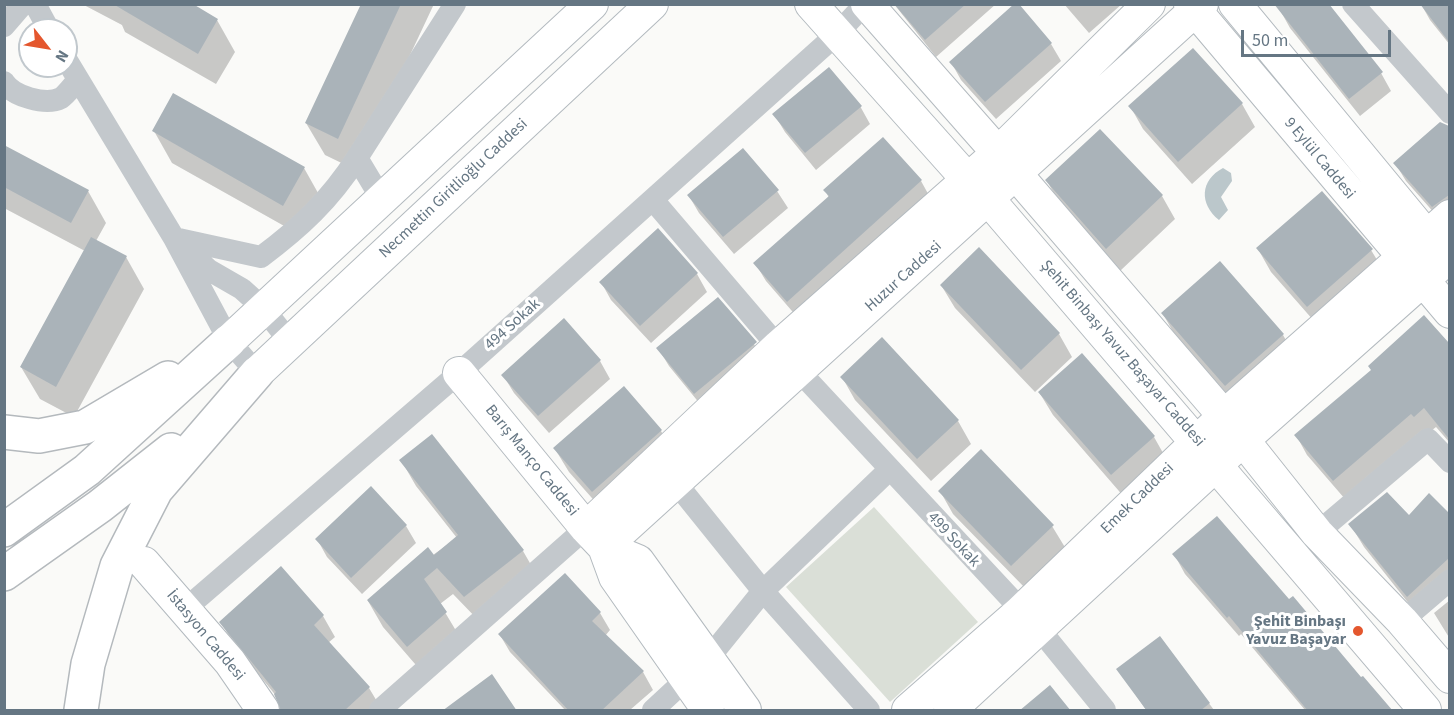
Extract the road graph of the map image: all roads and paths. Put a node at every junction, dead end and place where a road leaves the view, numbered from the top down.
1 (24, 4) edge
2 (35, 4) edge
3 (455, 4) edge
4 (592, 4) edge
5 (652, 4) edge
6 (811, 4) edge
7 (866, 4) edge
8 (1149, 4) edge
9 (1235, 4) edge
10 (1196, 6) edge
11 (1363, 8) edge
12 (43, 18) edge
13 (4, 26) edge
14 (837, 34) junction
15 (78, 80) joint
16 (4, 82) edge
17 (1449, 113) edge
18 (357, 159) junction
19 (1007, 164) junction
20 (979, 190) junction
21 (381, 198) junction
22 (653, 200) junction
23 (1438, 225) edge
24 (174, 238) junction
25 (1448, 259) edge
26 (1411, 269) junction
27 (263, 308) junction
28 (1449, 312) edge
29 (229, 342) junction
30 (290, 342) junction
31 (778, 346) junction
32 (799, 371) junction
33 (257, 373) junction
34 (459, 373) junction
35 (1224, 416) junction
36 (4, 432) edge
37 (1244, 440) junction
38 (1207, 454) junction
39 (1449, 462) edge
40 (889, 471) junction
41 (676, 483) junction
42 (4, 530) edge
43 (1317, 533) junction
44 (595, 538) junction
45 (144, 563) dead end
46 (4, 574) edge
47 (1449, 580) edge
48 (763, 591) junction
49 (184, 610) junction
50 (1030, 621) junction
51 (1402, 621) junction
52 (697, 670) junction
53 (1449, 677) edge
54 (81, 711) edge
55 (263, 711) edge
56 (380, 711) edge
57 (653, 711) edge
58 (708, 711) edge
59 (745, 711) edge
60 (869, 711) edge
61 (908, 711) edge
62 (951, 711) edge
63 (1105, 711) edge
64 (1425, 711) edge

1 - 13 street
2 - 12 street
3 - 18 street
4 - 21 street
5 - 30 street, Necmettin Giritlioğlu Caddesi
6 - 14 street, Şehit Binbaşı Yavuz Başayar Caddesi
7 - 14 street, 494 Sokak
7 - 19 street
8 - 19 street, Huzur Caddesi
9 - 23 street, 9 Eylül Caddesi
10 - 19 street, Huzur Caddesi
10 - 26 street, 9 Eylül Caddesi
11 - 17 street
14 - 20 street, Şehit Binbaşı Yavuz Başayar Caddesi
14 - 22 street, 494 Sokak
15 - 16 street
15 - 24 street
18 - 21 street
18 - 24 street
19 - 20 street, Huzur Caddesi
19 - 35 street
20 - 31 street, Huzur Caddesi
20 - 32 street, Huzur Caddesi
20 - 38 street, Şehit Binbaşı Yavuz Başayar Caddesi
21 - 27 street
22 - 31 street, 499 Sokak
22 - 34 street, 494 Sokak
23 - 25 street, 9 Eylül Caddesi
23 - 26 street, Emek Caddesi
24 - 27 street
24 - 29 street
25 - 26 street, Emek Caddesi
26 - 28 street, 9 Eylül Caddesi
26 - 35 street, Emek Caddesi
26 - 37 street, Emek Caddesi
27 - 29 street
27 - 30 street
29 - 33 street
29 - 36 highway
29 - 42 highway
30 - 33 street, Necmettin Giritlioğlu Caddesi
31 - 32 street, 499 Sokak
31 - 44 street, Huzur Caddesi
32 - 40 street, 499 Sokak
32 - 41 street, Huzur Caddesi
33 - 46 highway
33 - 54 highway
34 - 44 street, Barış Manço Caddesi
34 - 49 street, 494 Sokak
35 - 37 street
35 - 38 street, Emek Caddesi
37 - 38 street, Emek Caddesi
37 - 43 street
38 - 50 street, Emek Caddesi
38 - 64 street, Şehit Binbaşı Yavuz Başayar Caddesi
39 - 43 street
40 - 48 street
40 - 50 street, 499 Sokak
41 - 44 street, Huzur Caddesi
41 - 48 street
43 - 51 street
44 - 52 street, Barış Manço Caddesi
44 - 56 street
45 - 49 street, İstasyon Caddesi
47 - 51 street
48 - 52 street
48 - 60 street
49 - 55 street, İstasyon Caddesi
50 - 61 street, Emek Caddesi
50 - 62 street, Emek Caddesi
50 - 63 street, 499 Sokak
51 - 53 street
52 - 57 street
52 - 58 street, Barış Manço Caddesi
52 - 59 street, Barış Manço Caddesi

